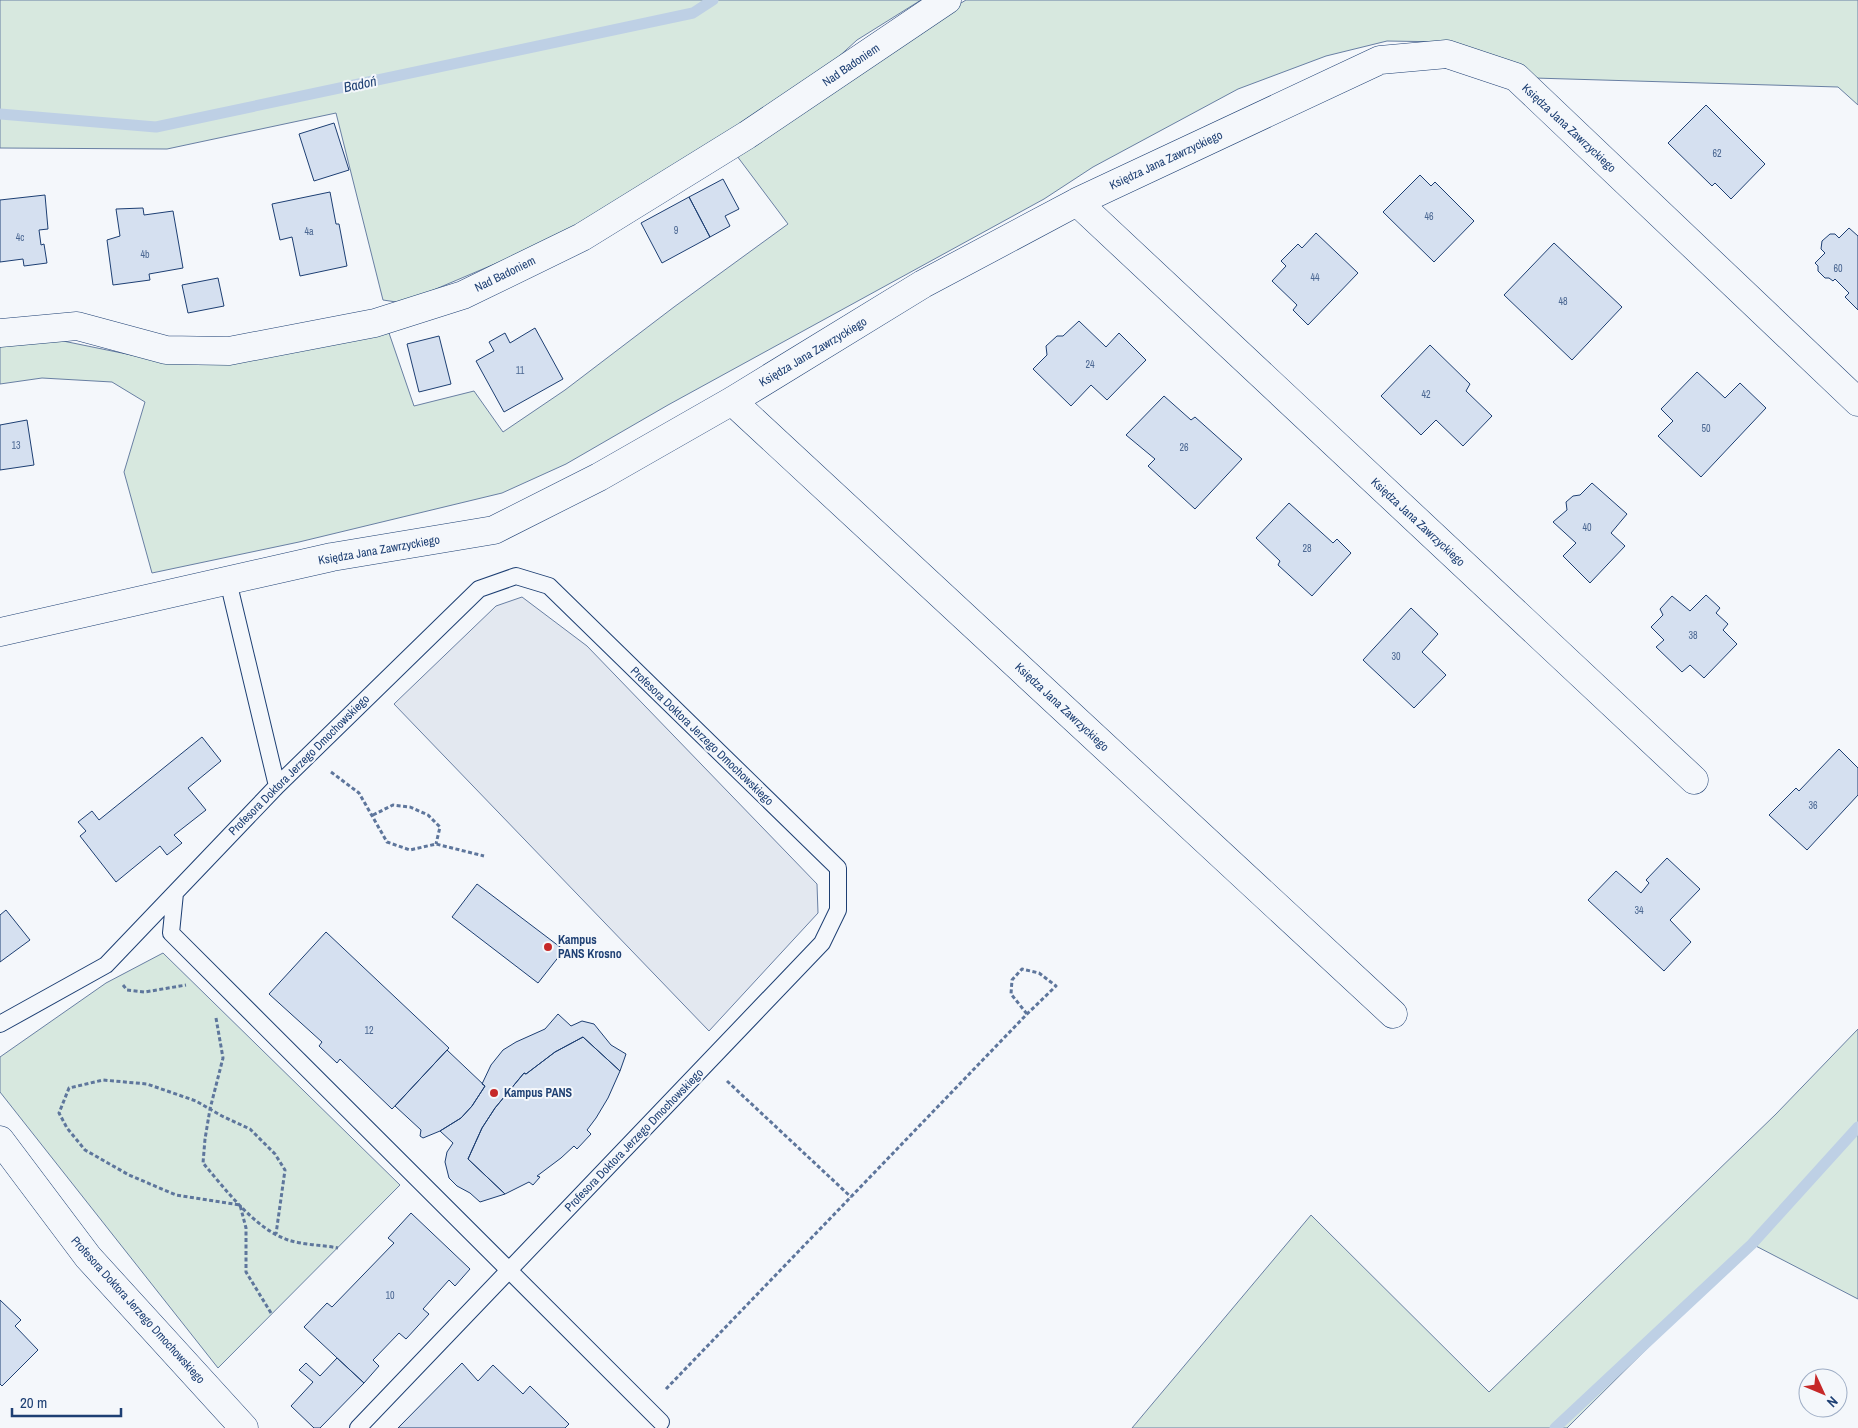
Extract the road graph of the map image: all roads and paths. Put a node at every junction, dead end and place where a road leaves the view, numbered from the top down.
1 (947, 0) edge
2 (1077, 202) junction
3 (0, 333) edge
4 (732, 401) junction
5 (1858, 402) edge
6 (228, 581) junction
7 (0, 632) edge
8 (330, 771) dead end
9 (1694, 780) dead end
10 (277, 786) junction
11 (373, 815) junction
12 (436, 844) junction
13 (484, 856) dead end
14 (175, 893) junction
15 (120, 981) dead end
16 (188, 984) dead end
17 (215, 1009) dead end
18 (1027, 1014) junction
19 (1392, 1014) dead end
20 (0, 1024) edge
21 (726, 1080) dead end
22 (210, 1109) junction
23 (0, 1140) edge
24 (851, 1197) junction
25 (240, 1205) junction
26 (276, 1234) junction
27 (338, 1248) dead end
28 (508, 1270) junction
29 (271, 1313) dead end
30 (647, 1409) junction
31 (660, 1422) dead end
32 (244, 1428) edge
33 (358, 1428) edge

1 - 3 street, Nad Badoniem
2 - 4 street, Księdza Jana Zawrzyckiego
2 - 5 street, Księdza Jana Zawrzyckiego
2 - 9 street, Księdza Jana Zawrzyckiego
4 - 6 street, Księdza Jana Zawrzyckiego
4 - 19 street, Księdza Jana Zawrzyckiego
6 - 7 street, Księdza Jana Zawrzyckiego
6 - 10 lane
8 - 11 path
10 - 14 lane, Profesora Doktora Jerzego Dmochowskiego
10 - 28 lane, Profesora Doktora Jerzego Dmochowskiego
11 - 12 path
11 - 12 path
12 - 13 path
14 - 20 lane, Profesora Doktora Jerzego Dmochowskiego
14 - 28 lane
15 - 16 path
17 - 22 path
18 - 18 path
18 - 24 path
21 - 24 path
22 - 25 path
22 - 25 path
22 - 26 path
23 - 32 street, Profesora Doktora Jerzego Dmochowskiego
24 - 30 path
25 - 26 path
25 - 29 path
26 - 27 path
28 - 30 lane
28 - 33 lane, Profesora Doktora Jerzego Dmochowskiego
30 - 31 lane

